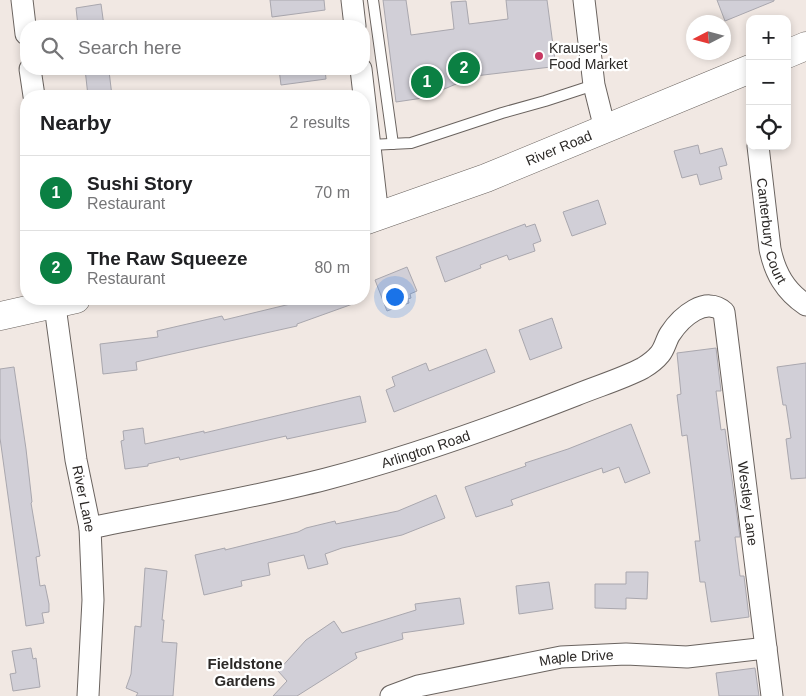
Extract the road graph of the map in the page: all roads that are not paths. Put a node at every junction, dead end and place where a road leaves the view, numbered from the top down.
1 (22, 0) edge
2 (584, 0) edge
3 (24, 20) edge
4 (370, 43) edge
5 (806, 46) edge
6 (791, 52) edge
7 (746, 73) edge
8 (31, 75) edge
9 (362, 75) edge
10 (594, 85) junction
11 (33, 90) edge
12 (363, 90) edge
13 (605, 129) junction
14 (394, 144) junction
15 (370, 145) joint
16 (758, 150) edge
17 (371, 219) edge
18 (802, 299) edge
19 (43, 305) edge
20 (62, 305) edge
21 (724, 312) joint
22 (0, 316) edge
23 (90, 528) junction
24 (766, 648) junction
25 (88, 696) edge
26 (391, 696) edge
27 (772, 696) edge

1 - 3 street
2 - 10 street
4 - 14 lane
5 - 6 main road
7 - 13 main road, River Road
8 - 11 street
9 - 12 street
10 - 13 street
10 - 14 lane
13 - 17 main road, River Road
14 - 15 lane
15 - 17 street
16 - 18 street, Canterbury Court
19 - 22 main road
20 - 23 street, River Lane
21 - 23 street, Arlington Road
21 - 24 street, Westley Lane
23 - 25 street, River Lane
24 - 26 street, Maple Drive
24 - 27 street, Westley Lane

